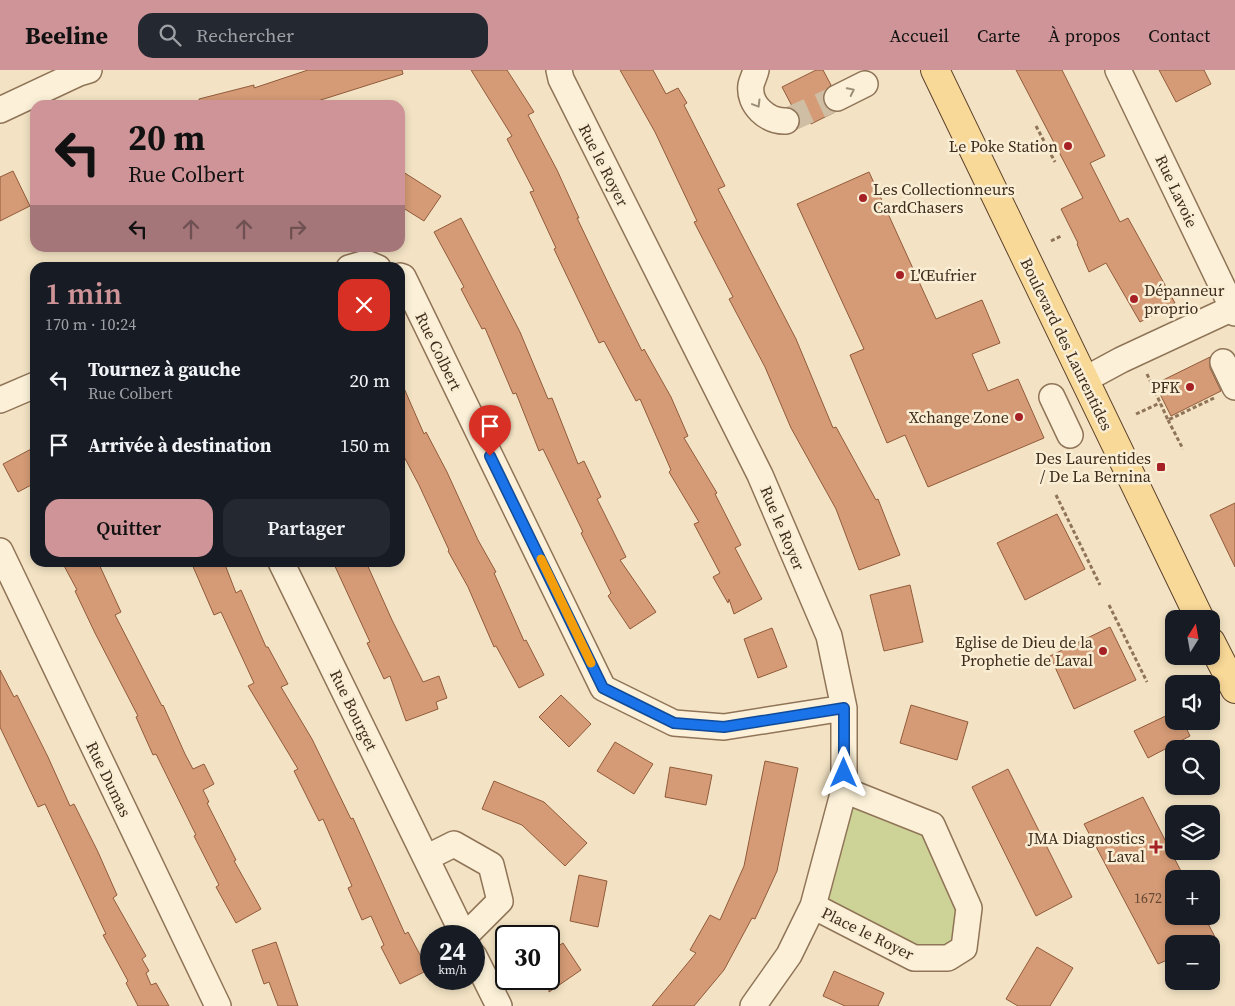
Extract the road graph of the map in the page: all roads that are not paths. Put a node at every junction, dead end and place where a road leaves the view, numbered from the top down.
1 (89, 70) edge
2 (559, 70) edge
3 (756, 70) edge
4 (935, 70) edge
5 (1118, 70) edge
6 (865, 84) dead end
7 (837, 98) tunnel mouth
8 (0, 110) edge
9 (786, 121) tunnel mouth
10 (405, 279) edge
11 (1234, 309) edge
12 (1223, 362) dead end
13 (1084, 380) junction
14 (30, 387) edge
15 (1226, 392) edge
16 (1052, 397) dead end
17 (0, 400) edge
18 (1070, 435) dead end
19 (0, 551) edge
20 (283, 567) edge
21 (1196, 610) edge
22 (1220, 660) edge
23 (1235, 689) edge
24 (844, 708) junction
25 (844, 790) junction
26 (426, 858) junction
27 (813, 906) junction
28 (459, 925) edge
29 (475, 925) edge
30 (485, 977) edge
31 (218, 1006) edge
32 (500, 1006) edge
33 (753, 1006) edge

1 - 8 street
2 - 24 street, Rue le Royer
3 -> 9 street
4 - 13 main road, Boulevard des Laurentides
5 - 11 street, Rue Lavoie
7 -> 6 street
10 - 24 street, Rue Colbert
11 - 13 street
12 - 15 street
13 - 21 main road, Boulevard des Laurentides
14 - 17 street
16 - 18 street
19 - 31 street, Rue Dumas
20 - 26 street, Rue Bourget
22 - 23 main road
24 - 25 street, Rue le Royer
25 - 27 street, Rue le Royer
25 - 27 street, Place le Royer
26 - 28 street, Rue Bourget
26 - 29 street, Rue Bourget
27 - 33 street, Rue le Royer
30 - 32 street

